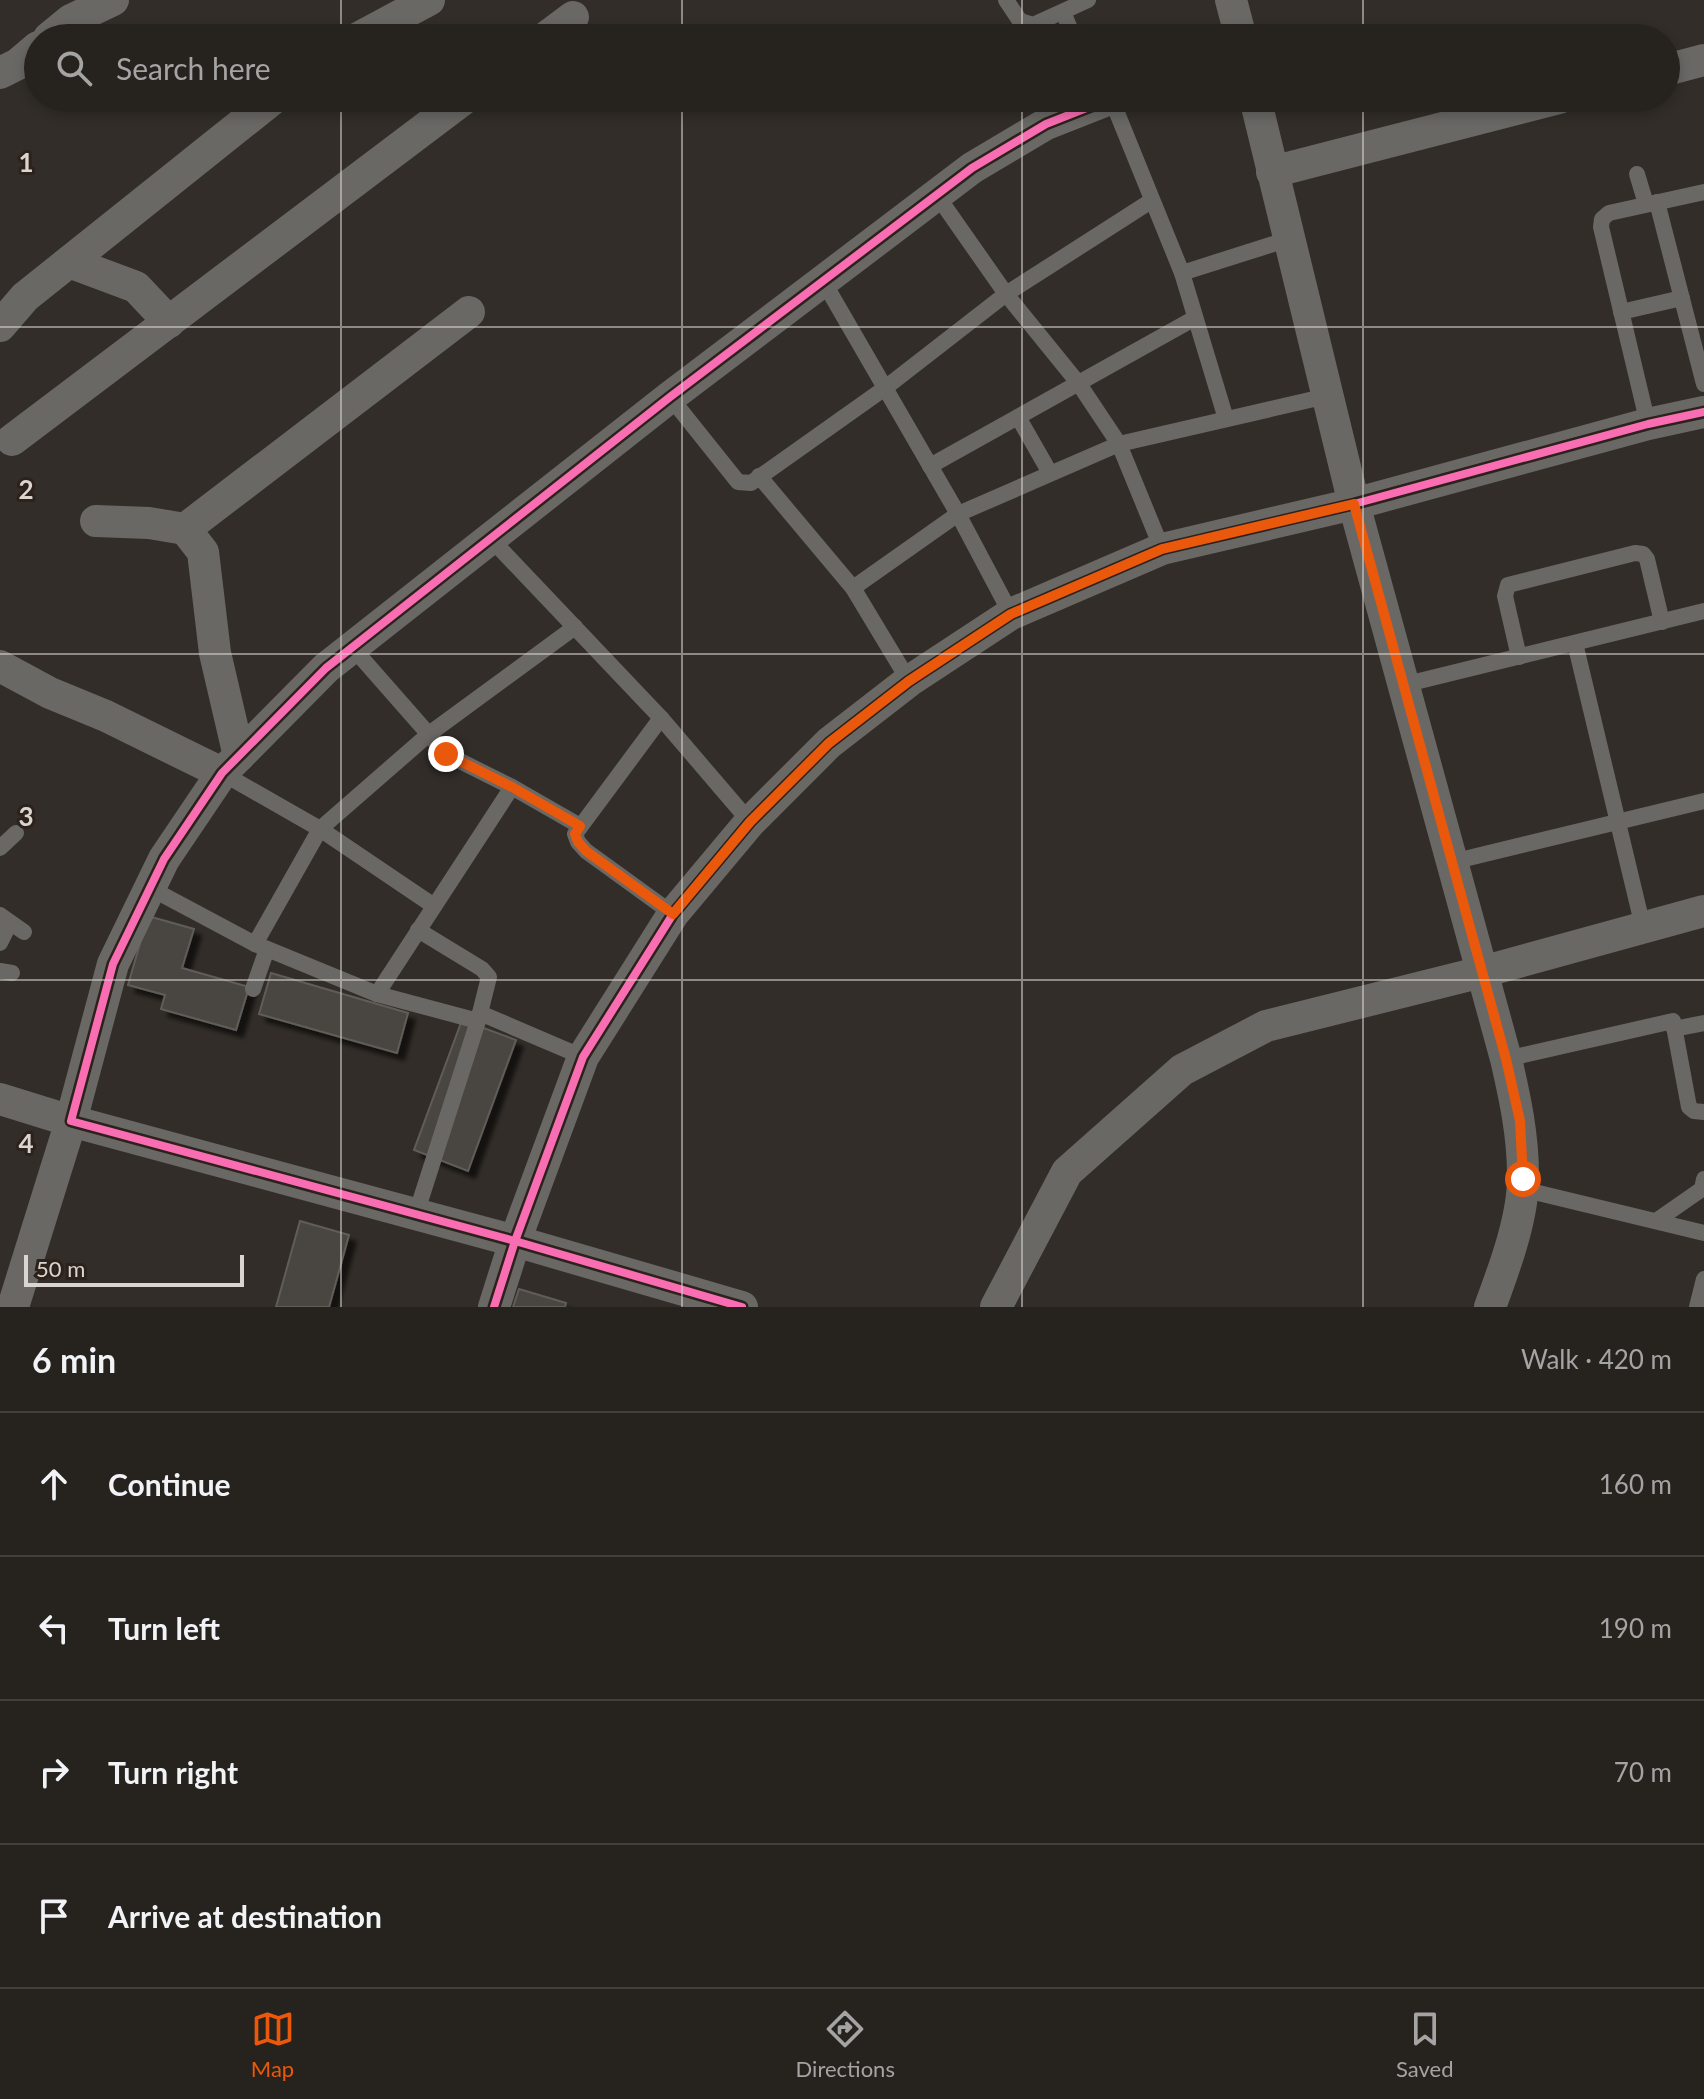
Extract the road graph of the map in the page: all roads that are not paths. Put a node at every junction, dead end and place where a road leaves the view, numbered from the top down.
1 (113, 0) edge
2 (429, 0) edge
3 (1006, 0) edge
4 (1088, 0) edge
5 (1231, 0) edge
6 (1063, 12) junction
7 (573, 17) dead end
8 (66, 24) edge
9 (384, 24) edge
10 (564, 24) edge
11 (1025, 24) edge
12 (1035, 24) edge
13 (1068, 24) edge
14 (1237, 24) edge
15 (24, 59) edge
16 (1704, 60) edge
17 (1680, 66) edge
18 (0, 73) edge
19 (256, 112) edge
20 (446, 112) edge
21 (1074, 112) edge
22 (1111, 112) edge
23 (1258, 112) edge
24 (1505, 112) edge
25 (1272, 172) junction
26 (1637, 174) dead end
27 (1704, 192) edge
28 (936, 194) junction
29 (1151, 201) junction
30 (1652, 203) junction
31 (1289, 239) junction
32 (69, 262) junction
33 (1182, 273) junction
34 (822, 279) junction
35 (1006, 294) junction
36 (1682, 298) junction
37 (469, 312) dead end
38 (1621, 312) junction
39 (1195, 318) junction
40 (169, 322) junction
41 (0, 326) edge
42 (1079, 384) junction
43 (1704, 384) edge
44 (885, 388) junction
45 (1327, 396) junction
46 (670, 397) junction
47 (1704, 412) edge
48 (1018, 417) junction
49 (1226, 419) junction
50 (1648, 424) junction
51 (12, 440) dead end
52 (1119, 444) junction
53 (930, 466) junction
54 (1050, 473) junction
55 (759, 476) junction
56 (1354, 504) junction
57 (958, 514) junction
58 (96, 521) dead end
59 (185, 529) junction
60 (490, 538) junction
61 (1162, 549) junction
62 (853, 588) junction
63 (1704, 611) edge
64 (1011, 614) junction
65 (1662, 622) junction
66 (575, 627) junction
67 (1575, 643) junction
68 (352, 647) junction
69 (1519, 657) junction
70 (0, 666) edge
71 (909, 681) junction
72 (1403, 685) junction
73 (661, 718) junction
74 (429, 734) junction
75 (231, 765) junction
76 (512, 787) junction
77 (1704, 801) edge
78 (750, 822) junction
79 (1618, 822) junction
80 (580, 826) junction
81 (320, 829) junction
82 (16, 833) dead end
83 (0, 848) edge
84 (1452, 862) junction
85 (150, 888) junction
86 (434, 906) junction
87 (1704, 911) edge
88 (673, 914) junction
89 (11, 923) edge
90 (1643, 927) junction
91 (418, 930) junction
92 (0, 943) edge
93 (261, 947) junction
94 (1482, 972) junction
95 (253, 989) dead end
96 (377, 994) junction
97 (479, 1017) junction
98 (1704, 1023) edge
99 (1674, 1029) junction
100 (583, 1057) junction
101 (1506, 1059) junction
102 (0, 1099) edge
103 (1704, 1112) edge
104 (71, 1121) junction
105 (1704, 1179) edge
106 (1522, 1189) junction
107 (416, 1214) junction
108 (1656, 1221) junction
109 (1704, 1233) edge
110 (515, 1241) junction
111 (1704, 1279) edge
112 (13, 1307) edge
113 (494, 1307) edge
114 (742, 1307) edge
115 (996, 1307) edge
116 (1490, 1307) edge
117 (1697, 1307) edge

1 - 8 street
2 - 9 street
3 - 11 lane
4 - 6 lane
5 - 14 street
6 - 12 lane
6 - 13 lane
7 - 10 street
15 - 18 street
16 - 17 street
19 - 32 street
20 - 40 street
21 - 28 street
22 - 29 lane
23 - 25 street
24 - 25 street
25 - 31 street
26 - 30 lane
27 - 30 lane
28 - 34 street
28 - 35 lane
29 - 33 lane
29 - 35 lane
30 - 36 lane
30 - 38 lane
31 - 33 lane
31 - 45 street
32 - 40 street
32 - 41 street
33 - 39 lane
34 - 44 lane
34 - 46 street
35 - 42 lane
35 - 44 lane
36 - 38 lane
36 - 43 lane
37 - 59 street
38 - 50 lane
39 - 42 lane
39 - 49 lane
40 - 51 street
42 - 48 lane
42 - 52 lane
44 - 53 lane
44 - 55 lane
45 - 49 lane
45 - 56 street
46 - 55 lane
46 - 60 street
47 - 50 street
48 - 53 lane
48 - 54 lane
49 - 52 lane
50 - 56 street
52 - 54 lane
52 - 61 lane
53 - 57 lane
54 - 57 lane
55 - 62 lane
56 - 61 street
56 - 72 street
57 - 62 lane
57 - 64 lane
58 - 59 street
59 - 75 street
60 - 66 lane
60 - 68 street
61 - 64 street
62 - 71 lane
63 - 65 lane
64 - 71 street
65 - 67 lane
65 - 69 lane
66 - 73 lane
66 - 74 lane
67 - 69 lane
67 - 79 lane
68 - 74 lane
68 - 75 street
69 - 72 lane
70 - 75 street
71 - 78 street
72 - 84 street
73 - 78 lane
73 - 80 lane
74 - 76 lane
74 - 81 lane
75 - 81 lane
75 - 85 street
76 - 80 lane
76 - 86 lane
77 - 79 lane
78 - 88 street
79 - 84 lane
79 - 90 lane
80 - 88 lane
81 - 86 lane
81 - 93 lane
82 - 83 lane
84 - 94 street
85 - 93 lane
85 - 104 street
86 - 91 lane
87 - 90 street
88 - 100 street
89 - 92 lane
90 - 94 street
91 - 96 lane
91 - 97 lane
93 - 95 lane
93 - 96 lane
94 - 101 street
94 - 115 street
96 - 97 lane
97 - 100 lane
97 - 107 lane
98 - 99 lane
99 - 101 lane
99 - 103 lane
100 - 110 street
101 - 106 street
102 - 104 street
104 - 107 street
104 - 112 street
105 - 108 lane
106 - 108 lane
106 - 116 street
107 - 110 street
108 - 109 lane
110 - 113 street
110 - 114 street
111 - 117 lane

